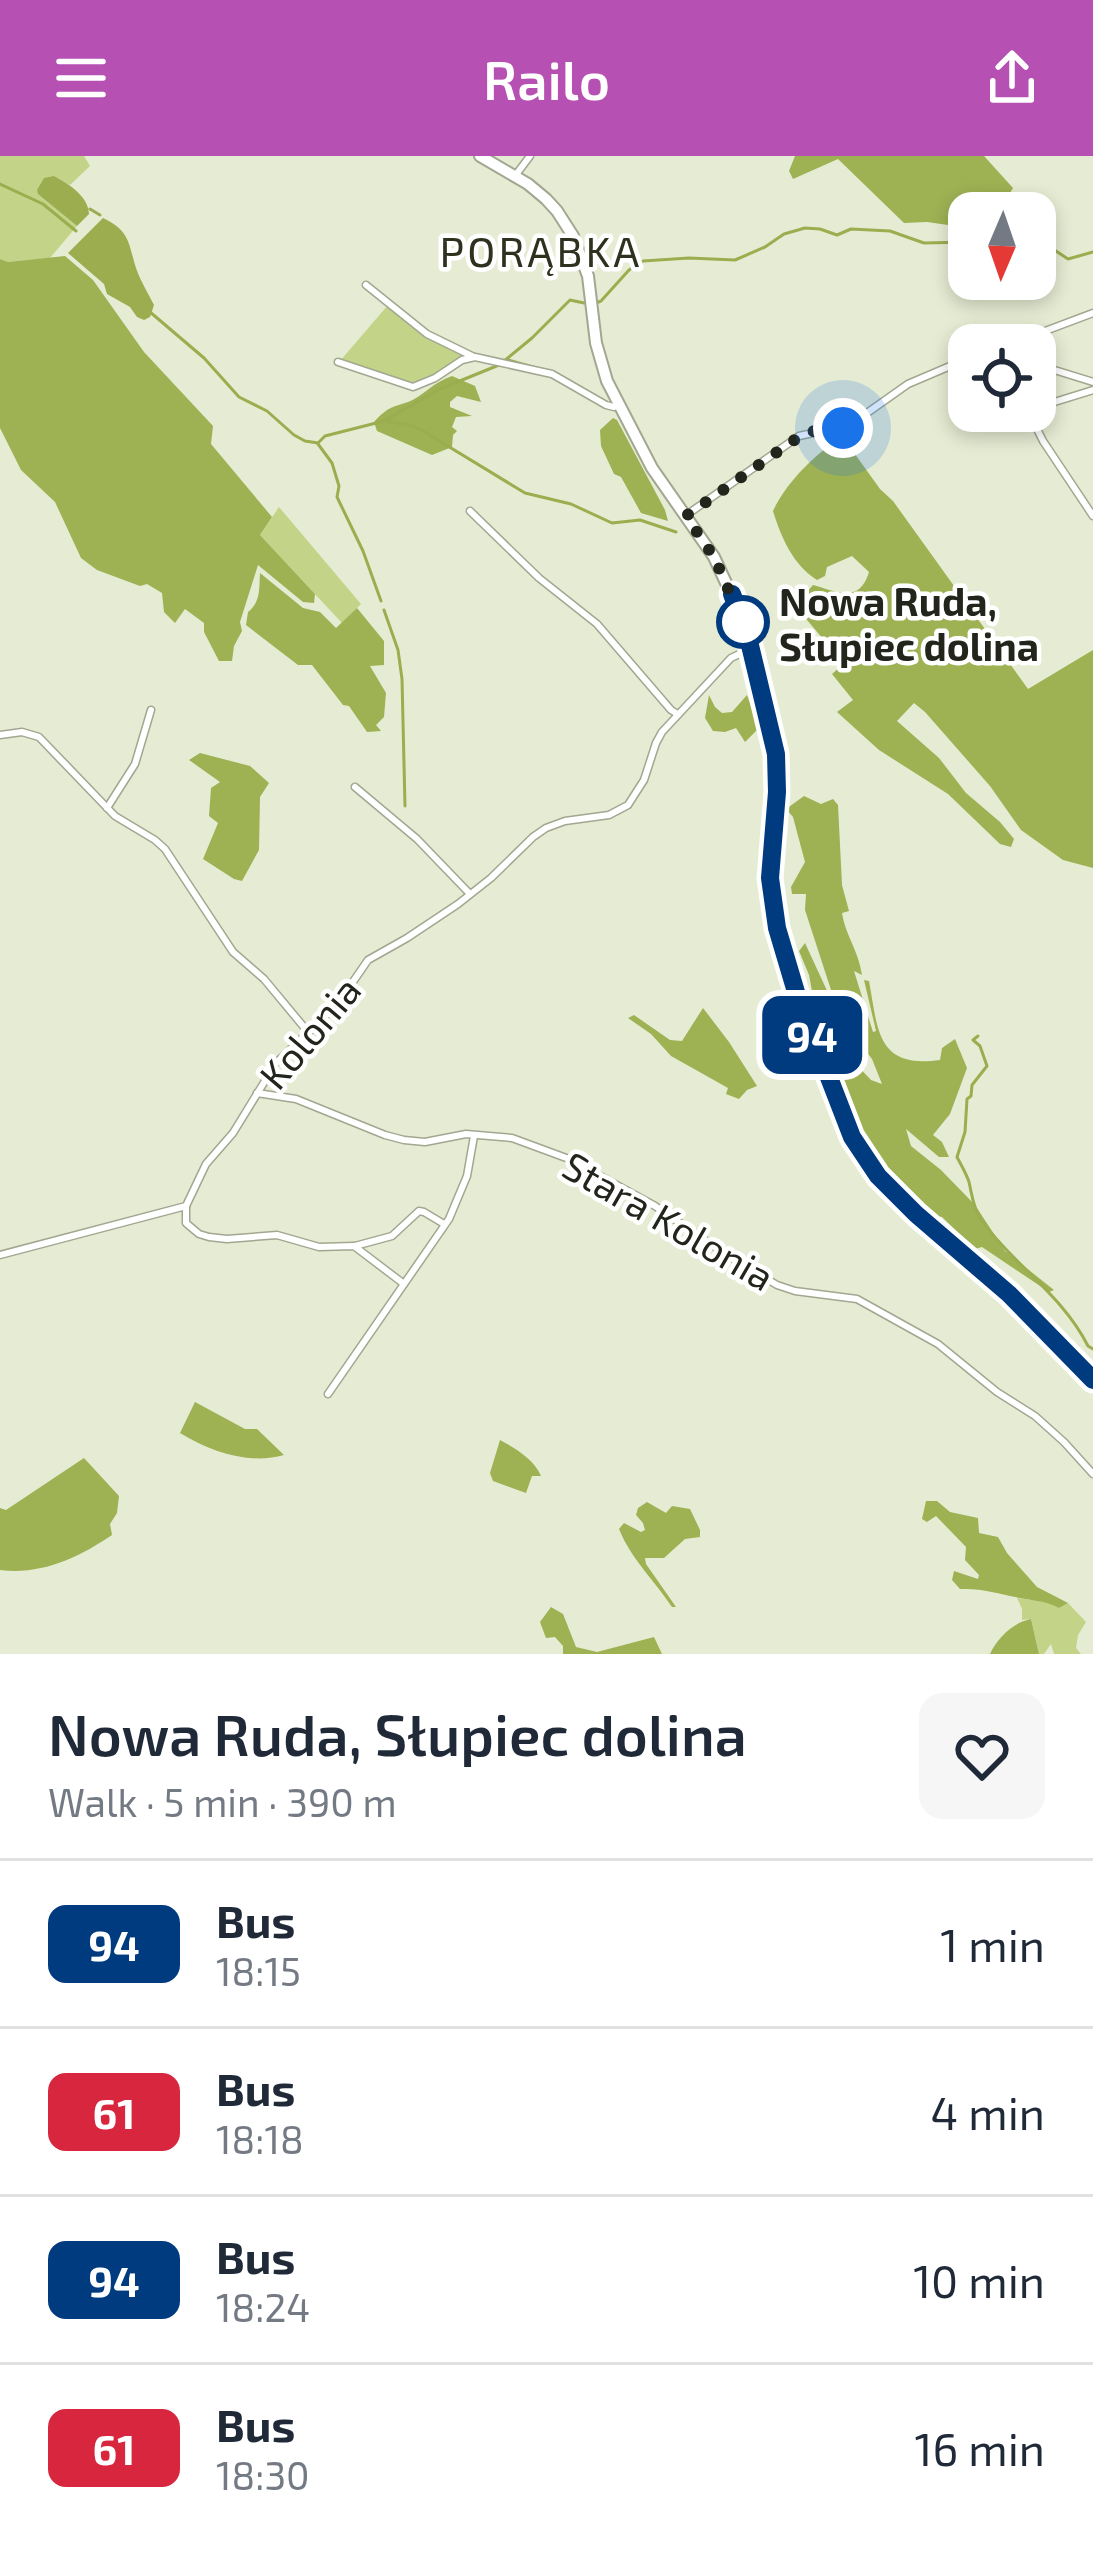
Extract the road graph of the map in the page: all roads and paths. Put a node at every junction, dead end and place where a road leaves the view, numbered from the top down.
1 (480, 156) edge
2 (530, 156) edge
3 (515, 176) junction
4 (367, 285) dead end
5 (1093, 313) edge
6 (1056, 327) edge
7 (475, 357) junction
8 (338, 362) dead end
9 (948, 367) edge
10 (1056, 372) edge
11 (1093, 386) edge
12 (1056, 401) edge
13 (619, 405) junction
14 (1040, 432) edge
15 (470, 511) dead end
16 (686, 516) junction
17 (1093, 516) edge
18 (750, 649) junction
19 (152, 710) dead end
20 (677, 713) junction
21 (0, 735) edge
22 (355, 787) dead end
23 (107, 808) junction
24 (470, 894) junction
25 (308, 1032) junction
26 (257, 1093) junction
27 (474, 1136) junction
28 (186, 1207) junction
29 (444, 1224) junction
30 (354, 1246) junction
31 (0, 1255) edge
32 (404, 1284) junction
33 (1093, 1380) edge
34 (328, 1394) dead end
35 (1093, 1474) edge

1 - 3 main road
2 - 3 street
3 - 13 main road
4 - 7 street
5 - 6 street
7 - 8 street
7 - 13 street
9 - 16 street
10 - 11 street
11 - 12 street
13 - 16 main road
14 - 17 street
15 - 20 street
16 - 18 main road
18 - 20 street, Kolonia
18 - 33 main road
19 - 23 street
20 - 24 street, Kolonia
21 - 23 street
22 - 24 street
23 - 25 street
24 - 25 street, Kolonia
25 - 26 street, Kolonia
26 - 27 street, Stara Kolonia
26 - 28 street, Kolonia
27 - 29 street
27 - 35 street, Stara Kolonia
28 - 30 street
28 - 31 street
29 - 30 street
29 - 32 street
30 - 32 street
32 - 34 street

